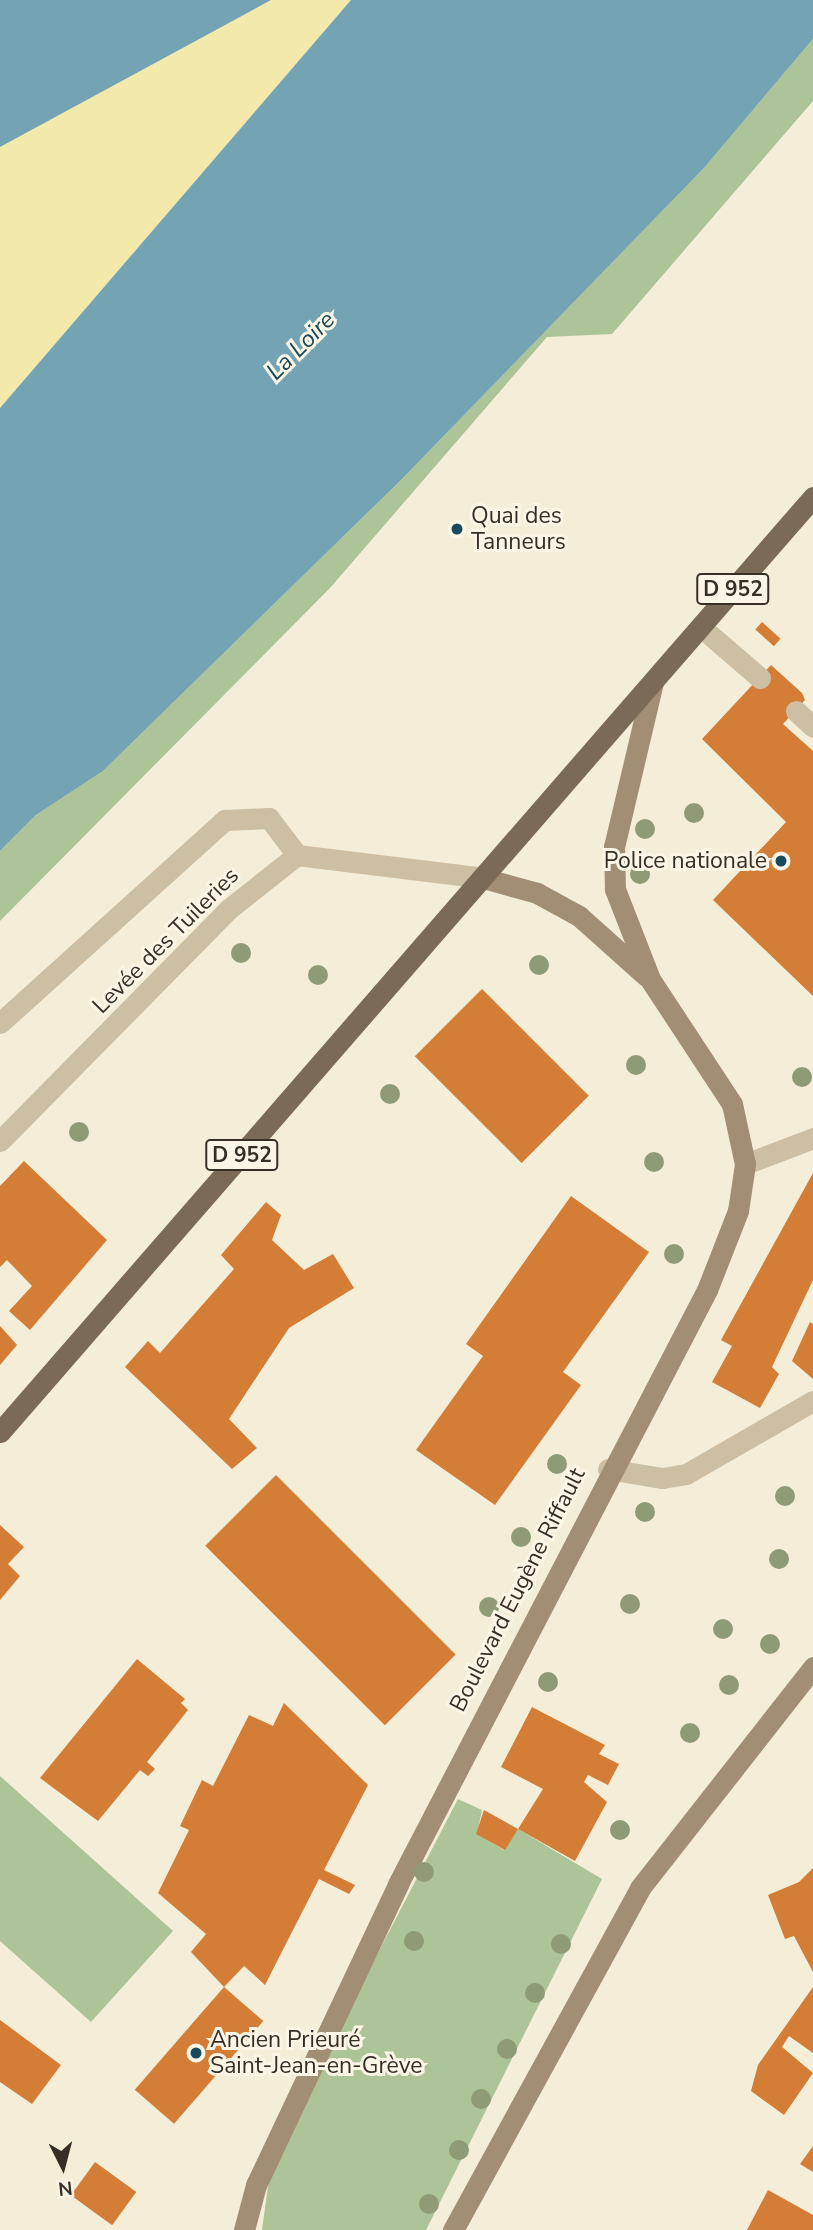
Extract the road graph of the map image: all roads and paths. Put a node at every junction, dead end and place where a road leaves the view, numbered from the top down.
1 (813, 497) edge
2 (701, 627) junction
3 (760, 678) dead end
4 (653, 682) junction
5 (796, 711) dead end
6 (813, 727) edge
7 (297, 855) junction
8 (483, 878) junction
9 (650, 979) junction
10 (0, 1023) edge
11 (813, 1138) edge
12 (0, 1141) edge
13 (745, 1164) junction
14 (813, 1401) edge
15 (0, 1432) edge
16 (608, 1469) junction
17 (813, 1667) edge
18 (244, 2230) edge
19 (453, 2230) edge

1 - 2 main road, D 952
2 - 3 street
2 - 4 main road, D 952
4 - 8 main road, D 952
4 - 9 main road, Boulevard Eugène Riffault
5 - 6 street
7 - 8 street
7 - 10 street
7 - 12 street, Levée des Tuileries
8 - 9 main road, Boulevard Eugène Riffault
8 - 15 main road, D 952
9 - 13 main road, Boulevard Eugène Riffault
11 - 13 street
13 - 16 main road, Boulevard Eugène Riffault
14 - 16 street
16 - 18 main road, Boulevard Eugène Riffault
17 - 19 main road

